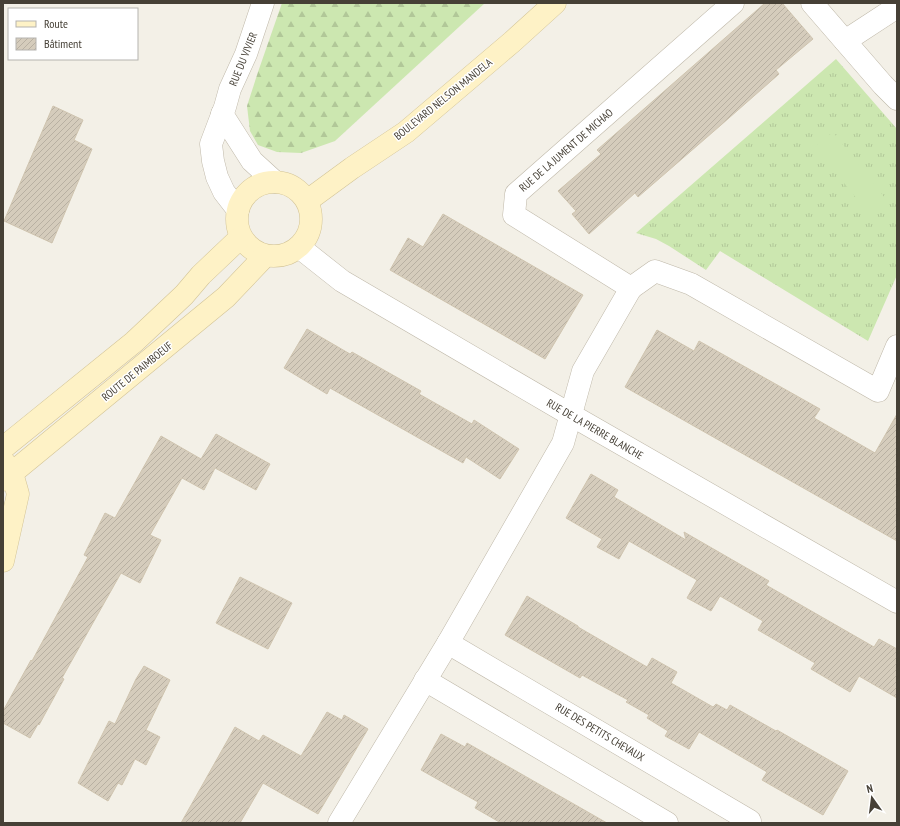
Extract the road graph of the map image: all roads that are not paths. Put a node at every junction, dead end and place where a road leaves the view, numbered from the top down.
1 (263, 3) edge
2 (555, 3) edge
3 (733, 3) edge
4 (812, 3) edge
5 (897, 7) edge
6 (845, 41) junction
7 (897, 100) edge
8 (222, 114) junction
9 (275, 182) junction
10 (307, 201) junction
11 (238, 210) junction
12 (241, 237) junction
13 (299, 247) junction
14 (265, 256) junction
15 (631, 288) junction
16 (897, 346) edge
17 (571, 415) junction
18 (3, 448) edge
19 (6, 471) edge
20 (3, 561) edge
21 (897, 602) edge
22 (448, 643) junction
23 (425, 680) junction
24 (339, 823) edge
25 (667, 823) edge
26 (749, 823) edge

1 - 8 street, RUE DU VIVIER
2 - 10 street, BOULEVARD NELSON MANDELA
3 - 15 street, RUE DE LA JUMENT DE MICHAO
4 - 6 street
5 - 6 street
6 - 7 street
8 - 9 street
8 - 11 street, RUE DU VIVIER
9 - 10 street
9 - 11 street
10 - 13 street
11 - 12 street
12 - 14 street
12 - 18 street
13 - 14 street
13 - 17 street, RUE DE LA PIERRE BLANCHE
14 - 19 street, ROUTE DE PAIMBOEUF
15 - 16 street
15 - 17 street
17 - 21 street, RUE DE LA PIERRE BLANCHE
17 - 22 street
19 - 20 street
22 - 23 street
22 - 26 street, RUE DES PETITS CHEVAUX
23 - 24 street
23 - 25 street

